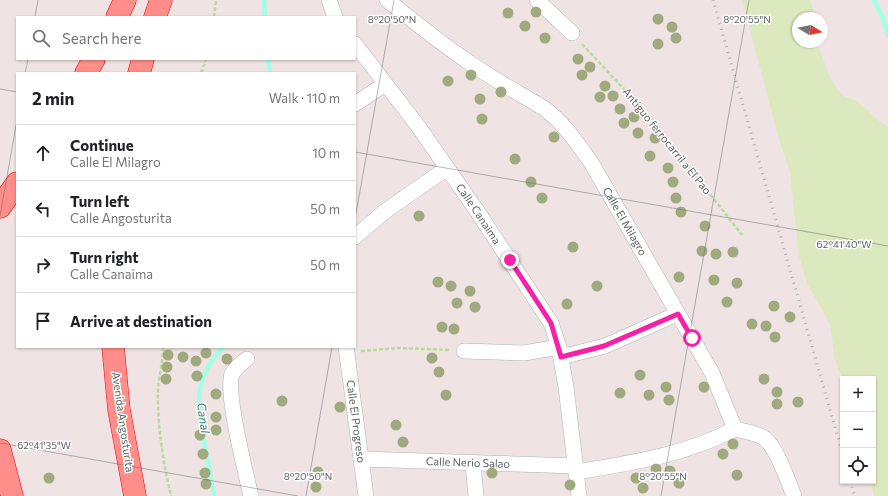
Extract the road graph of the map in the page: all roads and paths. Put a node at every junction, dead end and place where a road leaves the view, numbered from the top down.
1 (125, 0) edge
2 (161, 0) edge
3 (216, 0) edge
4 (329, 0) edge
5 (387, 0) edge
6 (537, 0) edge
7 (117, 16) edge
8 (155, 16) edge
9 (214, 16) edge
10 (335, 16) edge
11 (572, 33) joint
12 (356, 45) edge
13 (93, 60) edge
14 (143, 60) edge
15 (206, 60) edge
16 (87, 72) edge
17 (140, 72) edge
18 (201, 72) edge
19 (385, 84) junction
20 (356, 103) edge
21 (447, 168) junction
22 (16, 184) edge
23 (0, 207) edge
24 (742, 235) dead end
25 (356, 236) edge
26 (678, 314) junction
27 (113, 348) edge
28 (163, 348) edge
29 (346, 349) edge
30 (464, 351) joint
31 (560, 352) junction
32 (247, 359) dead end
33 (736, 429) junction
34 (0, 450) edge
35 (361, 459) junction
36 (474, 464) junction
37 (576, 469) junction
38 (12, 496) edge
39 (134, 496) edge
40 (171, 496) edge
41 (251, 496) edge
42 (366, 496) edge
43 (476, 496) edge
44 (579, 496) edge
45 (794, 496) edge

1 - 7 highway
2 - 8 highway
3 - 9 path
4 - 10 street
5 - 26 street, Calle El Milagro
6 - 11 street
11 - 24 path, Antiguo ferrocarril a El Pao
12 - 19 street, Calle Canaima
13 - 16 highway
14 - 17 highway
15 - 18 path
19 - 20 street
19 - 21 street, Calle Canaima
21 - 25 street
21 - 31 street, Calle Canaima
22 - 23 highway
26 - 31 street
26 - 33 street, Calle El Milagro
27 - 39 highway, Avenida Angosturita
28 - 40 path
29 - 30 path
29 - 35 street, Calle El Progreso
30 - 31 street
31 - 37 street, Calle Canaima
32 - 41 street
33 - 37 street, Calle Nerio Salao
33 - 45 street
34 - 38 highway
35 - 36 street, Calle Nerio Salao
35 - 42 street, Calle El Progreso
36 - 37 street, Calle Nerio Salao
36 - 43 street
37 - 44 street, Calle Canaima

